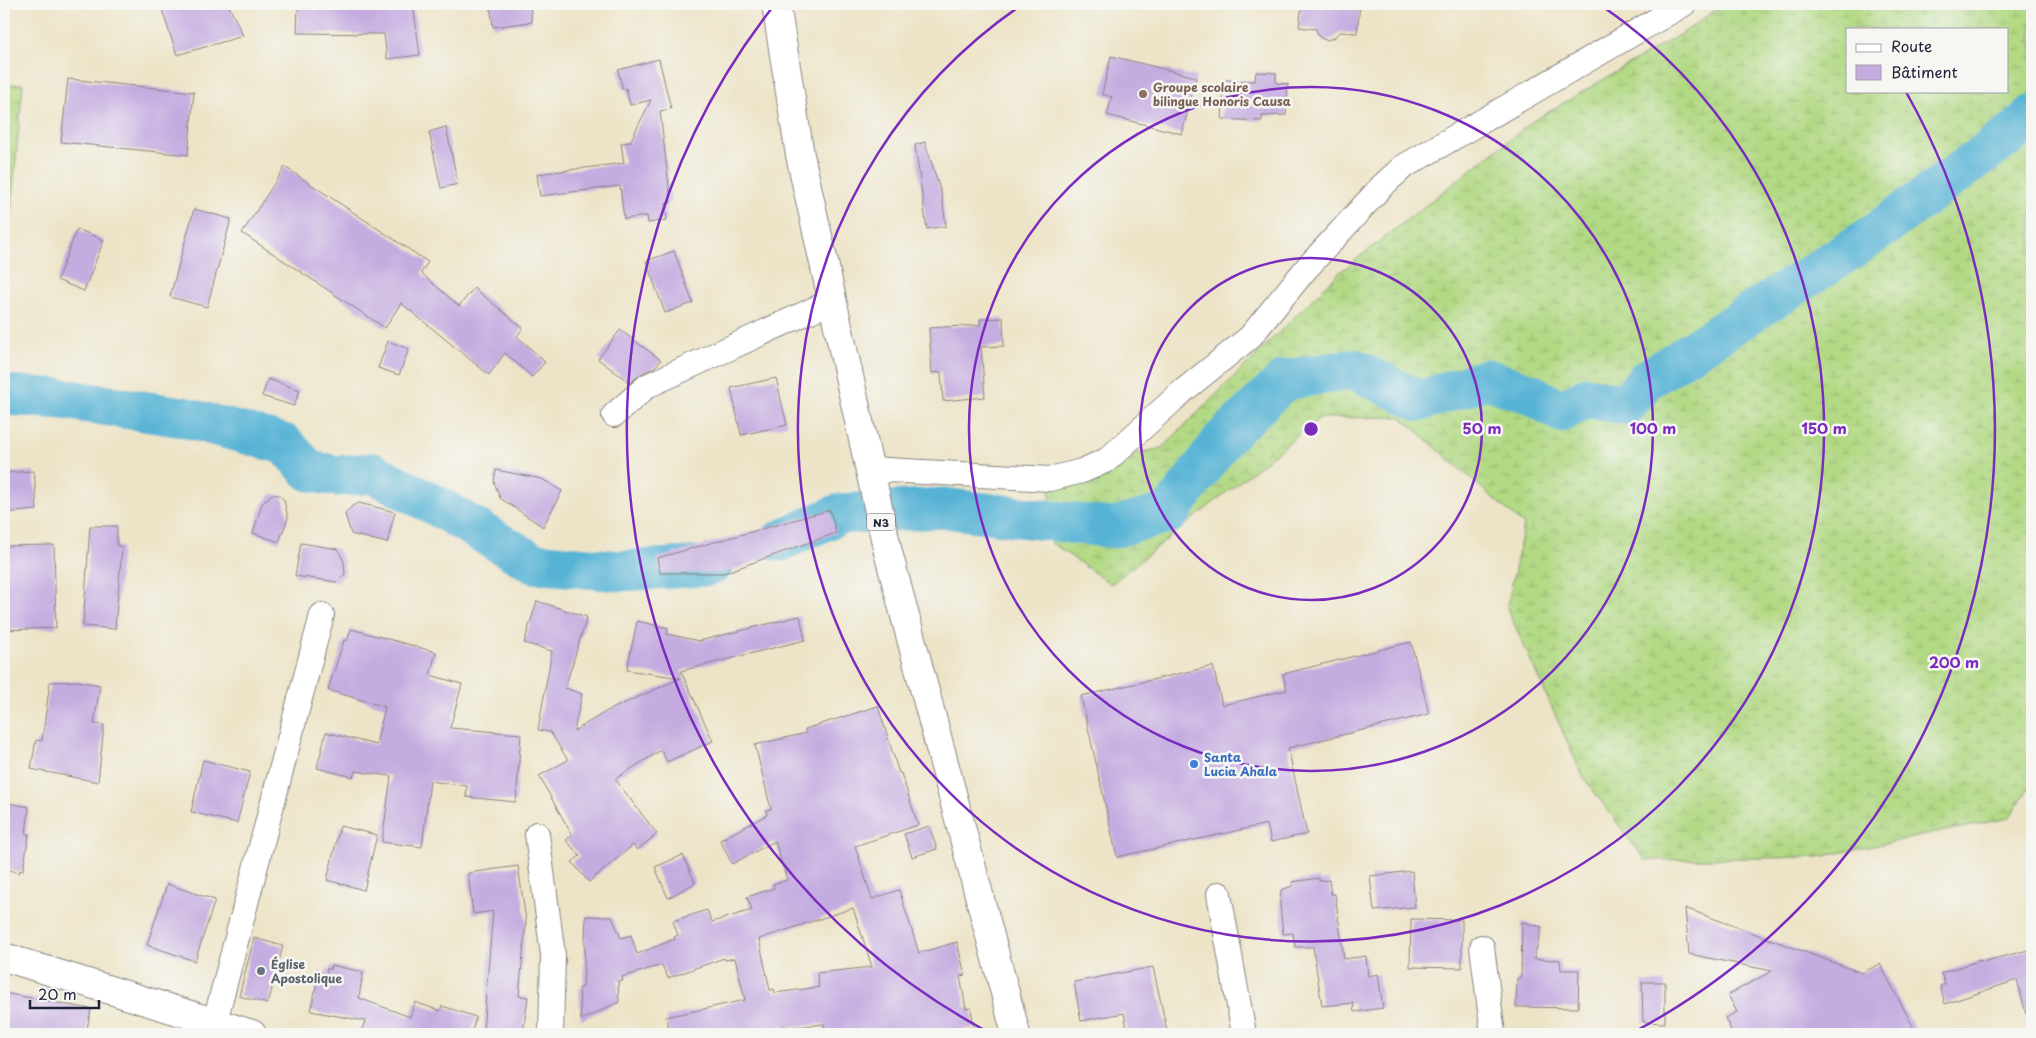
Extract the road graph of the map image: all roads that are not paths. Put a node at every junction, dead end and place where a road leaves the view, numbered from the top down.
1 (776, 4) edge
2 (1684, 4) edge
3 (832, 301) junction
4 (614, 415) dead end
5 (869, 469) junction
6 (322, 615) dead end
7 (537, 834) dead end
8 (1219, 894) dead end
9 (1482, 947) dead end
10 (4, 957) edge
11 (214, 1021) junction
12 (252, 1034) edge
13 (551, 1034) edge
14 (1016, 1034) edge
15 (1244, 1034) edge
16 (1493, 1034) edge

1 - 3 main road, N3
2 - 5 street
3 - 4 street
3 - 5 main road, N3
5 - 14 main road, N3
6 - 11 street
7 - 13 street
8 - 15 street
9 - 16 street
10 - 11 main road
11 - 12 main road

